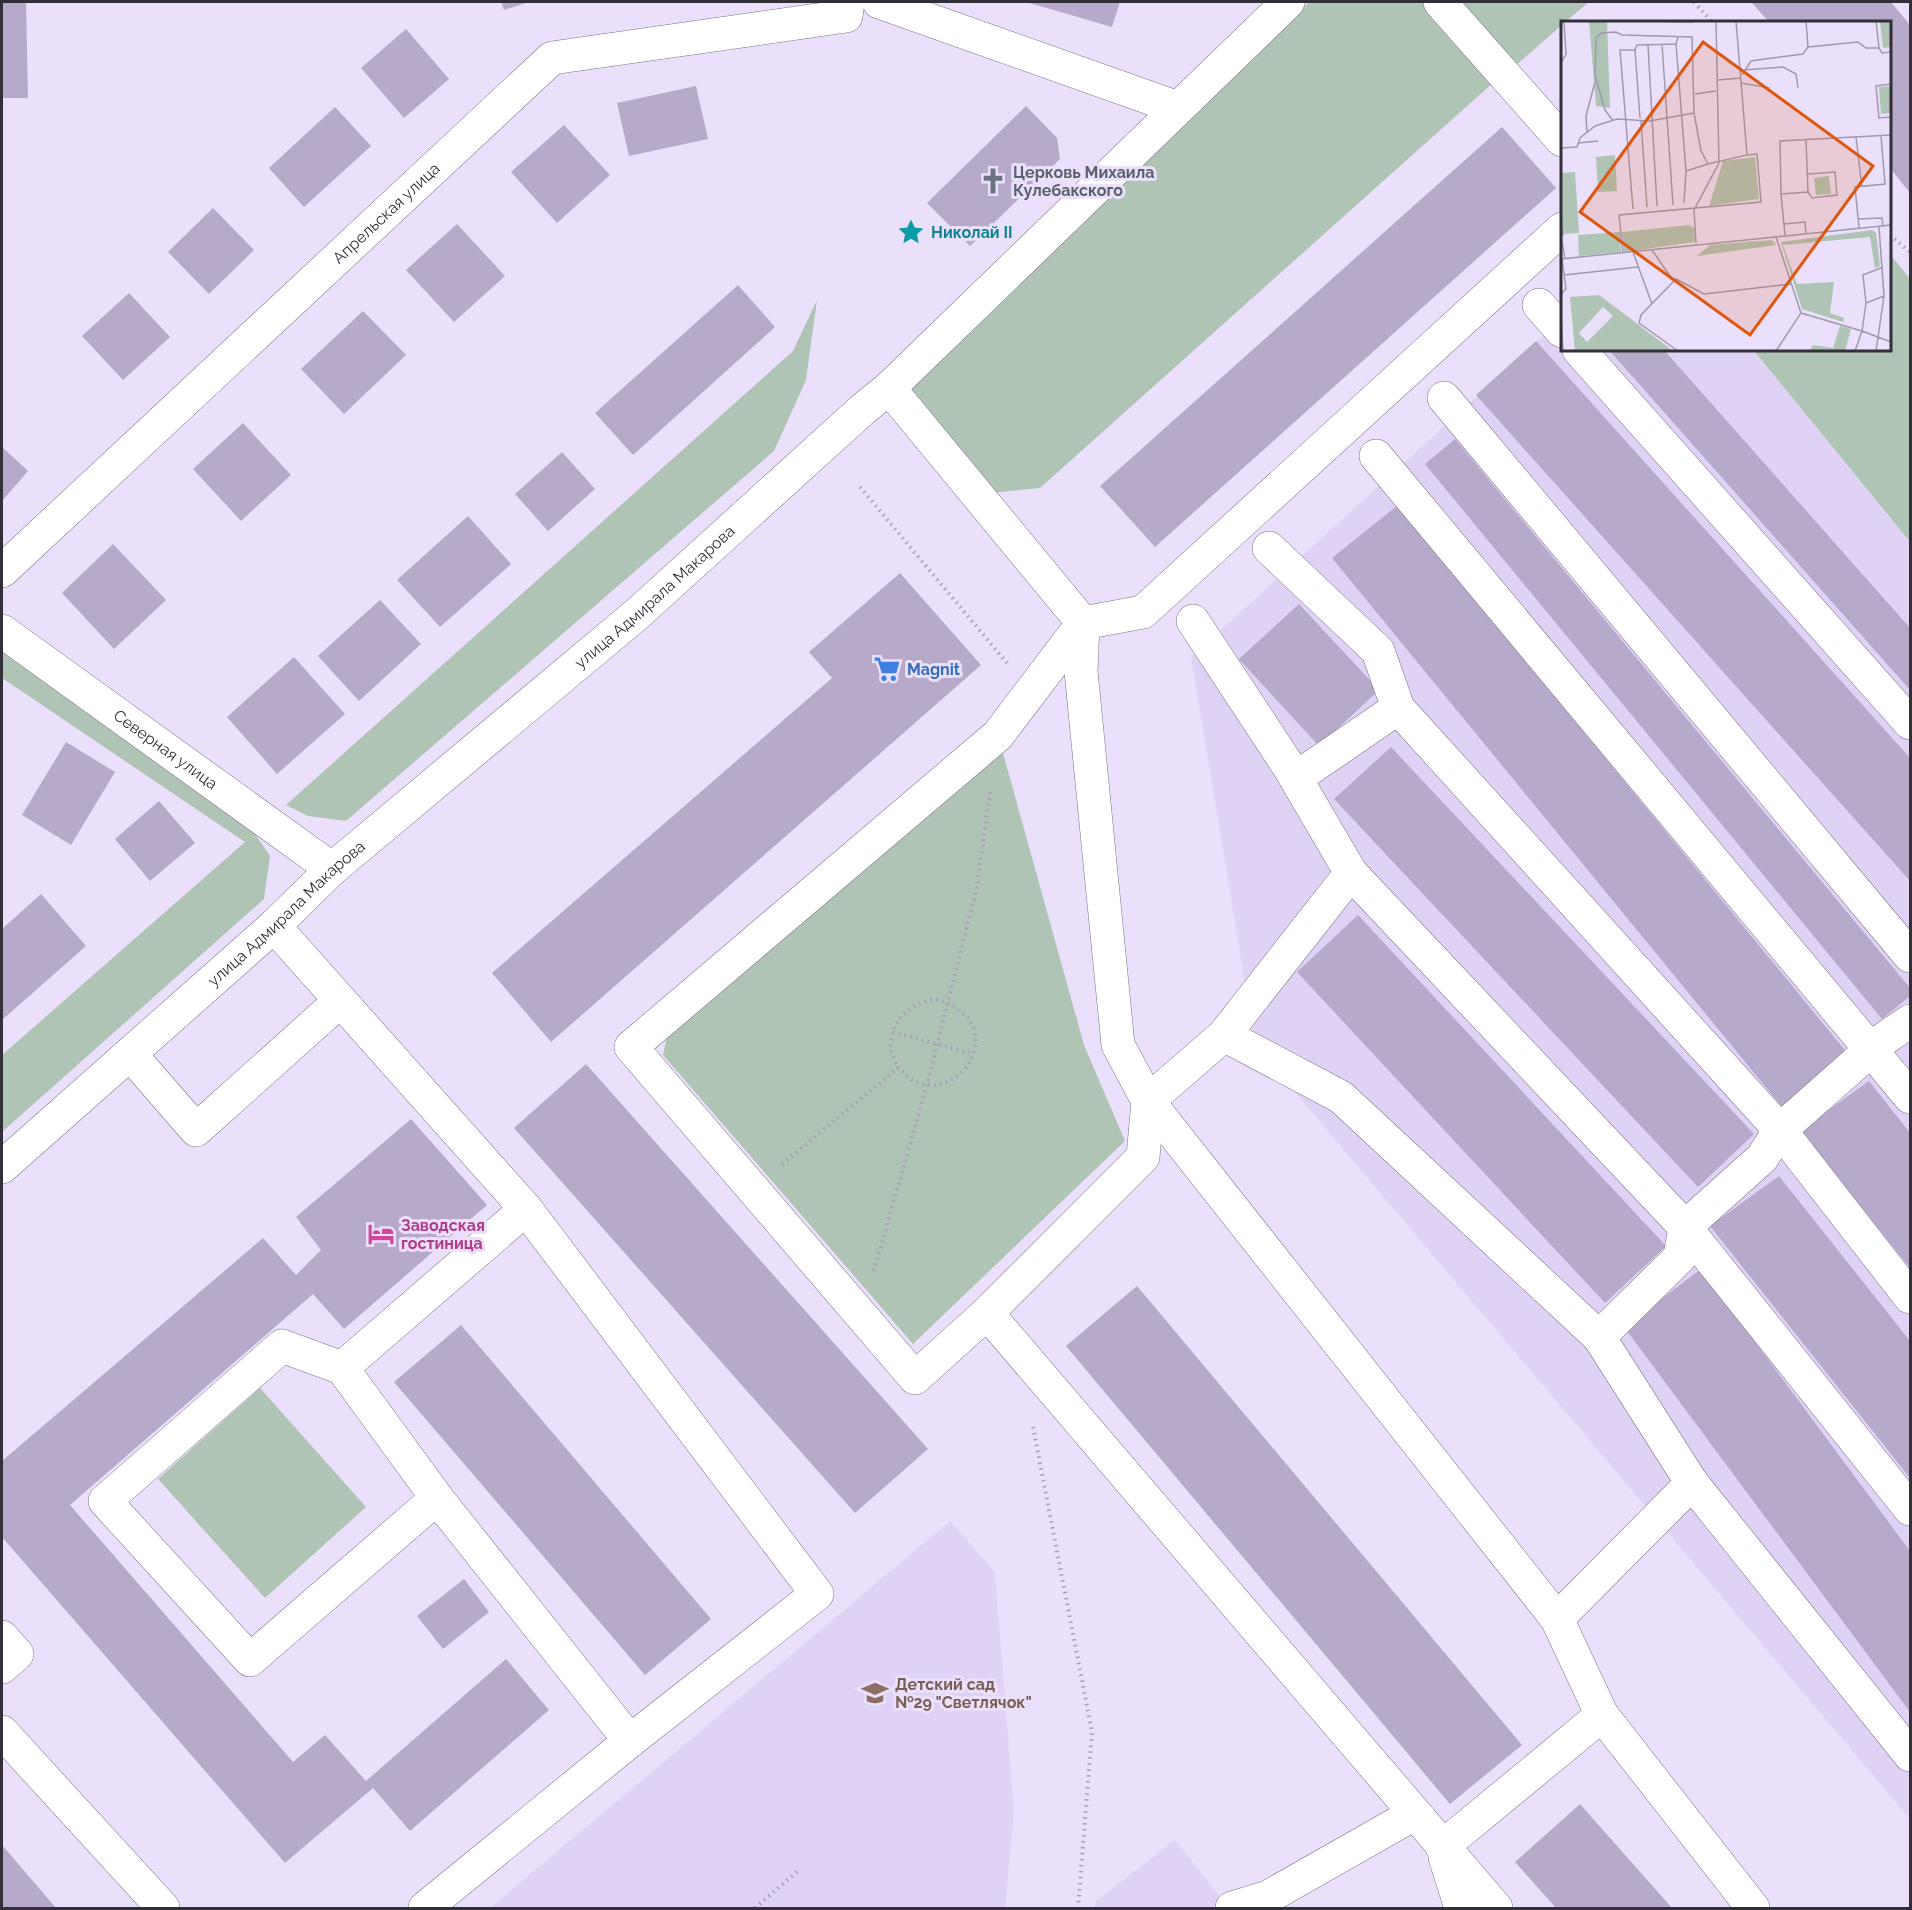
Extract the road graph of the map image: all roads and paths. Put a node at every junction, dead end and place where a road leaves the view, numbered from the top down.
1 (879, 2) edge
2 (1288, 2) edge
3 (1440, 2) edge
4 (1694, 2) edge
5 (847, 9) edge
6 (1711, 21) edge
7 (1178, 108) junction
8 (1561, 138) edge
9 (1561, 231) edge
10 (1891, 236) edge
11 (1911, 252) edge
12 (1539, 305) dead end
13 (1561, 329) edge
14 (1580, 351) edge
15 (889, 388) junction
16 (1444, 398) dead end
17 (1376, 456) dead end
18 (860, 487) dead end
19 (1269, 548) dead end
20 (2, 571) edge
21 (1193, 621) dead end
22 (1083, 623) junction
23 (2, 631) edge
24 (1007, 664) dead end
25 (1398, 708) junction
26 (1911, 723) edge
27 (998, 735) junction
28 (1296, 778) junction
29 (332, 868) junction
30 (1352, 873) junction
31 (274, 926) junction
32 (1911, 956) edge
33 (340, 1001) junction
34 (946, 1001) junction
35 (1911, 1021) edge
36 (893, 1032) junction
37 (1224, 1035) junction
38 (936, 1044) junction
39 (1872, 1049) junction
40 (130, 1054) junction
41 (973, 1054) junction
42 (898, 1068) junction
43 (927, 1084) junction
44 (1911, 1097) edge
45 (1148, 1101) junction
46 (1780, 1130) junction
47 (2, 1167) edge
48 (776, 1169) dead end
49 (526, 1209) junction
50 (1685, 1227) junction
51 (871, 1281) dead end
52 (1911, 1297) edge
53 (987, 1313) junction
54 (1599, 1337) junction
55 (342, 1368) junction
56 (1037, 1372) junction
57 (1692, 1483) junction
58 (437, 1497) junction
59 (1911, 1509) edge
60 (1557, 1619) junction
61 (2, 1637) edge
62 (2, 1667) edge
63 (1602, 1715) junction
64 (2, 1732) edge
65 (630, 1741) junction
66 (1911, 1755) edge
67 (1414, 1814) junction
68 (1442, 1847) junction
69 (799, 1870) dead end
70 (163, 1908) edge
71 (425, 1908) edge
72 (755, 1908) edge
73 (1078, 1908) edge
74 (1232, 1908) edge
75 (1461, 1908) edge
76 (1496, 1908) edge
77 (1753, 1908) edge

1 - 7 street
2 - 7 street, улица Адмирала Макарова
3 - 8 street
4 - 6 path
5 - 20 street, Апрельская улица
7 - 15 street, улица Адмирала Макарова
9 - 22 street
10 - 11 path
12 - 13 street
14 - 26 street
15 - 22 street
15 - 29 street, улица Адмирала Макарова
16 - 32 street
17 - 39 street
18 - 24 path
19 - 25 street
21 - 28 street
22 - 27 street
22 - 45 street
23 - 29 street, Северная улица
25 - 28 street
25 - 46 street
27 - 34 path
27 - 53 street
28 - 30 street
29 - 31 street, улица Адмирала Макарова
30 - 37 street
30 - 50 street
31 - 33 street
31 - 40 street, улица Адмирала Макарова
33 - 40 street
33 - 49 street
34 - 36 path
34 - 38 path
34 - 41 path
35 - 39 street
36 - 38 path
36 - 42 path
37 - 45 street
37 - 54 street
38 - 41 path
38 - 43 path
39 - 44 street
39 - 46 street
40 - 47 street, улица Адмирала Макарова
41 - 43 path
42 - 43 path
42 - 48 path
43 - 51 path
45 - 53 street
45 - 60 street
46 - 50 street
46 - 52 street
49 - 55 street
49 - 65 street
50 - 54 street
50 - 59 street
53 - 56 street
54 - 57 street
55 - 58 street
55 - 58 street
56 - 67 street
56 - 73 path
57 - 60 street
57 - 66 street
58 - 65 street
60 - 63 street
61 - 62 street
63 - 68 street
63 - 77 street
64 - 70 street
65 - 71 street
67 - 68 street
67 - 74 street
68 - 75 street
68 - 76 street
69 - 72 path

